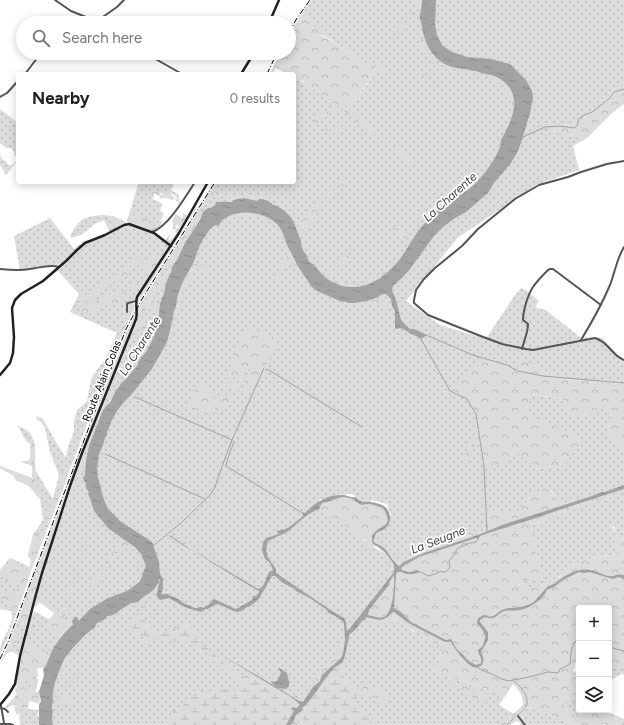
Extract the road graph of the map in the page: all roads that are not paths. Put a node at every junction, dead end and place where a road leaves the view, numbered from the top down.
1 (55, 0) edge
2 (124, 0) edge
3 (280, 0) edge
4 (86, 16) edge
5 (102, 16) edge
6 (272, 16) edge
7 (36, 60) edge
8 (159, 60) edge
9 (250, 60) edge
10 (27, 72) edge
11 (179, 72) edge
12 (242, 72) edge
13 (16, 83) edge
14 (0, 97) edge
15 (624, 161) edge
16 (193, 184) edge
17 (207, 184) edge
18 (151, 232) junction
19 (171, 246) junction
20 (624, 247) edge
21 (59, 267) junction
22 (0, 269) edge
23 (136, 301) junction
24 (601, 305) junction
25 (127, 312) dead end
26 (580, 341) junction
27 (522, 349) junction
28 (624, 360) edge
29 (0, 375) edge
30 (0, 706) edge
31 (8, 712) dead end
32 (518, 716) dead end
33 (1, 718) edge
34 (4, 723) junction
35 (0, 724) edge
36 (13, 725) edge
37 (525, 725) edge

1 - 4 street
2 - 5 street
3 - 6 street
7 - 10 street
8 - 11 street
9 - 12 street
13 - 14 street
15 - 27 street
16 - 18 street
17 - 19 street, Route Alain Colas
18 - 19 street
18 - 21 street
19 - 23 street, Route Alain Colas
20 - 24 street
21 - 22 street
21 - 29 street
23 - 25 street
23 - 30 street, Route Alain Colas
24 - 26 street
24 - 27 street
26 - 27 street
26 - 28 street
30 - 31 street
30 - 33 street
32 - 37 street
33 - 34 street
34 - 35 street
34 - 36 street

